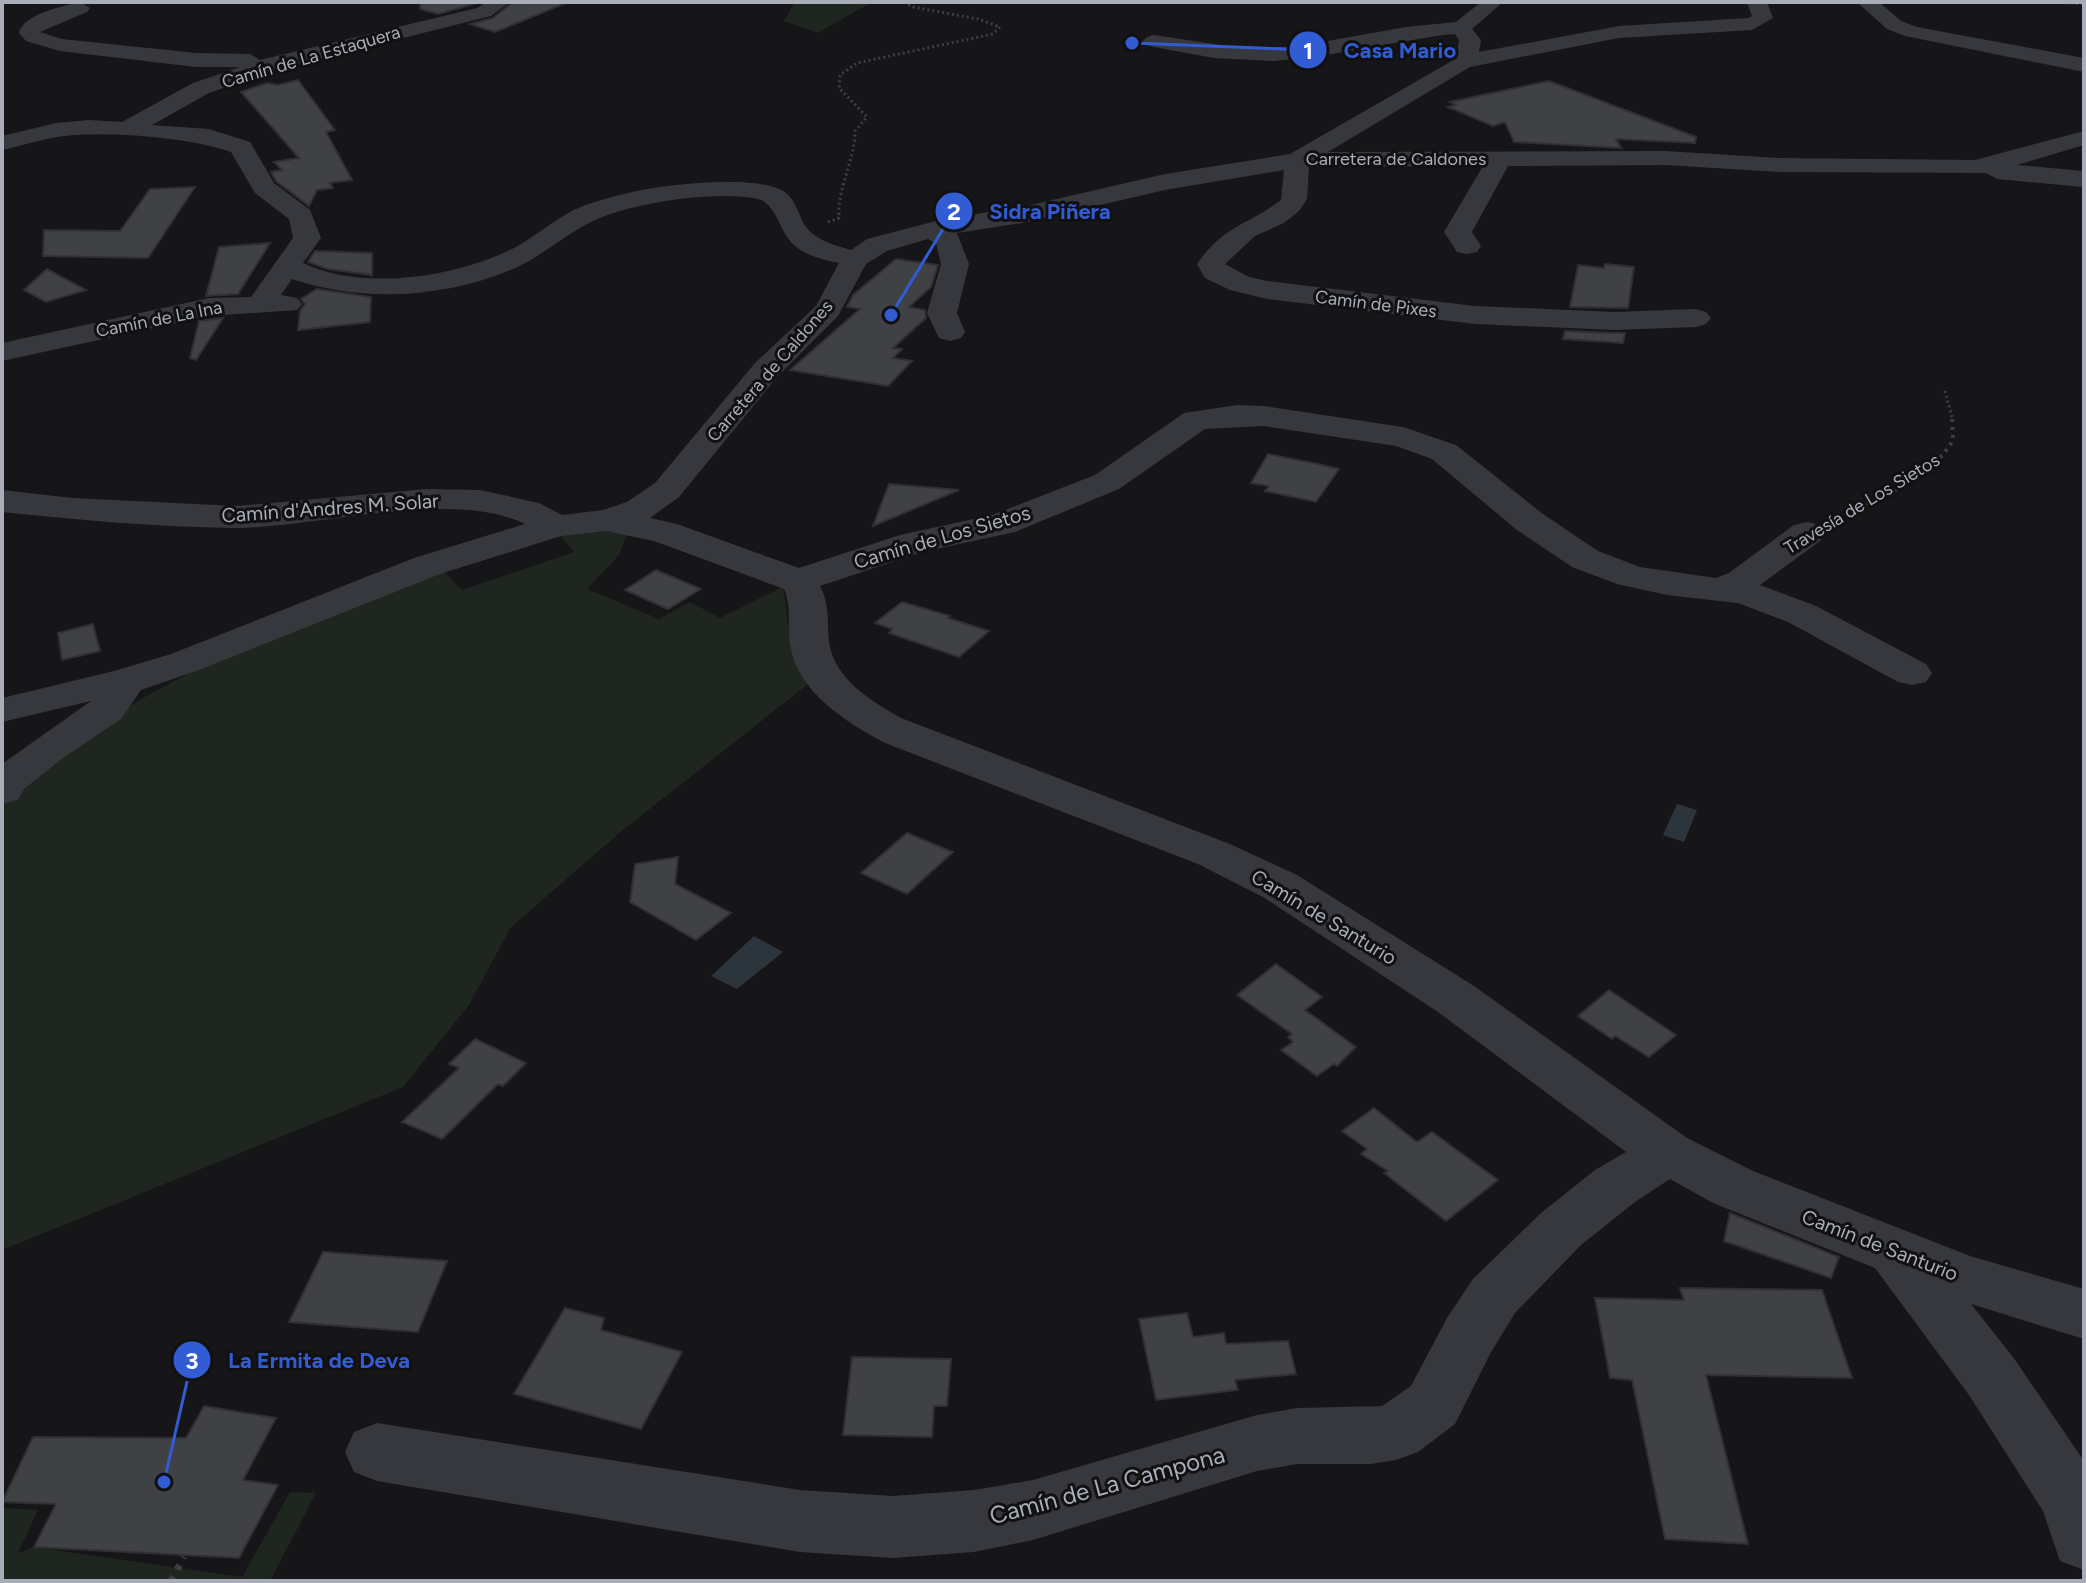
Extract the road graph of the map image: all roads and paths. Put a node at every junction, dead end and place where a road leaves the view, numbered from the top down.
1 (53, 2) edge
2 (500, 2) edge
3 (904, 2) edge
4 (1757, 2) edge
5 (1867, 2) edge
6 (2056, 2) edge
7 (2084, 4) edge
8 (1483, 17) edge
9 (1520, 29) dead end
10 (1619, 32) junction
11 (1154, 41) dead end
12 (1463, 62) junction
13 (271, 64) junction
14 (2084, 65) edge
15 (2, 126) edge
16 (127, 129) junction
17 (56, 130) junction
18 (2084, 138) edge
19 (2, 143) edge
20 (1496, 158) junction
21 (1297, 160) junction
22 (1975, 168) junction
23 (2084, 179) edge
24 (792, 226) junction
25 (931, 230) junction
26 (1467, 246) dead end
27 (855, 259) junction
28 (289, 266) junction
29 (362, 286) junction
30 (260, 304) junction
31 (1696, 318) dead end
32 (950, 332) dead end
33 (2, 352) edge
34 (1945, 391) dead end
35 (2, 501) edge
36 (606, 520) junction
37 (557, 526) junction
38 (1807, 533) joint
39 (798, 581) junction
40 (1723, 588) junction
41 (1912, 673) dead end
42 (126, 681) junction
43 (2, 710) edge
44 (4, 777) edge
45 (1668, 1153) junction
46 (1895, 1251) junction
47 (2084, 1314) edge
48 (377, 1452) dead end
49 (2084, 1539) edge
50 (184, 1557) dead end
51 (171, 1581) edge

1 - 13 street
2 - 13 street, Camín de La Estaquera
3 - 24 path
4 - 10 street
5 - 14 street
6 - 7 path
8 - 11 street
8 - 12 street
9 - 10 street
10 - 12 street
12 - 21 street
13 - 16 street, Camín de La Estaquera
15 - 17 street
16 - 17 street
16 - 28 street
17 - 19 street
18 - 22 street, Carretera de Caldones
20 - 21 street, Carretera de Caldones
20 - 22 street, Carretera de Caldones
20 - 26 street
21 - 25 street, Carretera de Caldones
21 - 31 street, Camín de Pixes
22 - 23 street
24 - 27 street
24 - 29 street
25 - 27 street, Carretera de Caldones
25 - 32 street
27 - 36 street, Carretera de Caldones
28 - 29 street
28 - 30 street
29 - 30 street, Camín de La Ina
30 - 33 street, Camín de La Ina
34 - 38 path, Travesía de Los Sietos
35 - 37 street, Camín d'Andres M. Solar
36 - 37 street, Carretera de Caldones
36 - 39 street
37 - 42 street, Carretera de Caldones
38 - 40 street, Travesía de Los Sietos
39 - 40 street, Camín de Los Sietos
39 - 45 street, Camín de Santurio
40 - 41 street, Camín de Los Sietos
42 - 43 street, Carretera de Caldones
42 - 44 street
45 - 46 street, Camín de Santurio
45 - 48 street, Camín de La Campona
46 - 47 street, Camín de Santurio
46 - 49 street
50 - 51 path

